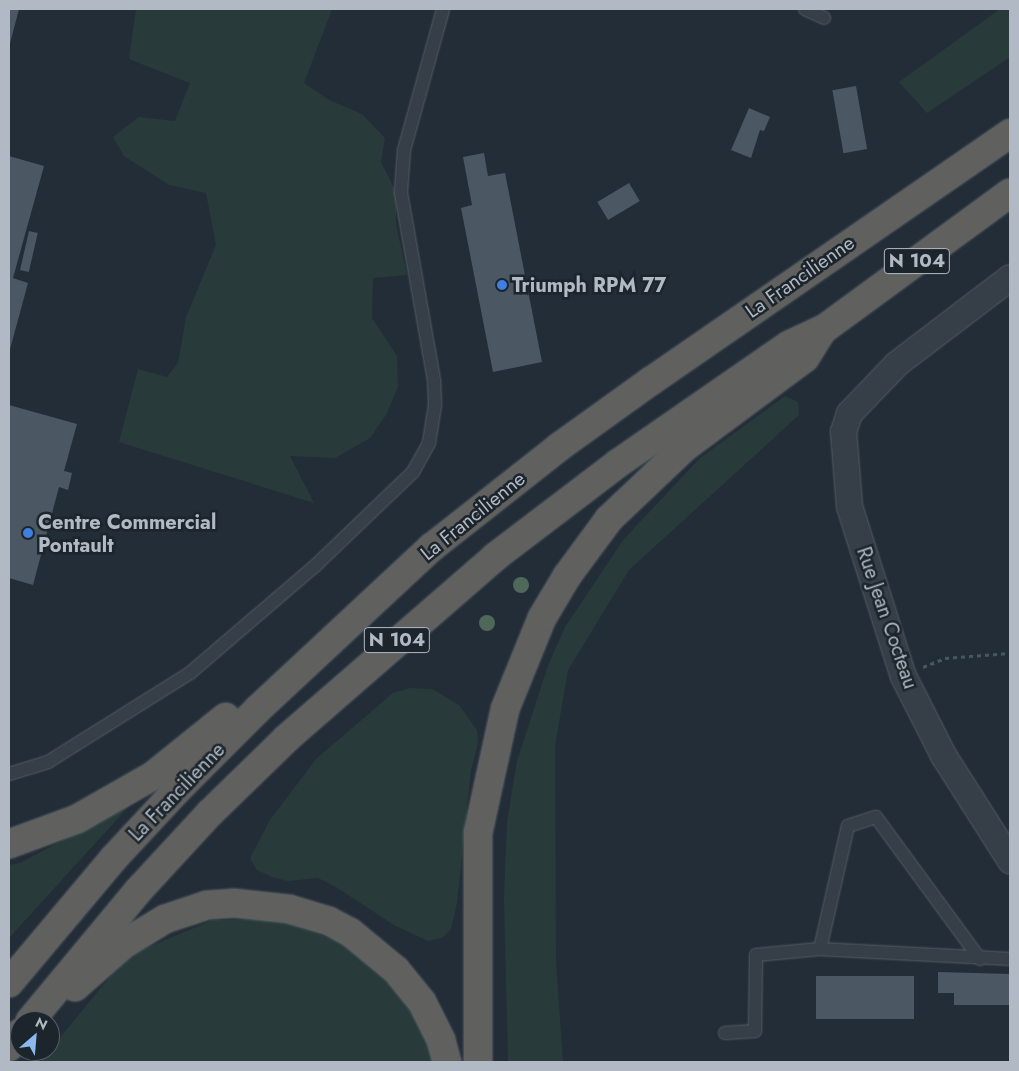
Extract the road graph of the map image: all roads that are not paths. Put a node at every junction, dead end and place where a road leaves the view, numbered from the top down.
1 (443, 9) edge
2 (805, 9) edge
3 (824, 18) dead end
4 (1010, 133) edge
5 (1010, 193) edge
6 (1010, 277) edge
7 (824, 329) junction
8 (346, 627) junction
9 (9, 774) edge
10 (9, 844) edge
11 (1010, 860) edge
12 (820, 950) junction
13 (980, 959) junction
14 (1010, 959) edge
15 (9, 984) edge
16 (40, 1011) edge
17 (45, 1011) edge
18 (724, 1033) dead end
19 (447, 1062) edge
20 (478, 1062) edge

1 - 9 lane
2 - 3 lane
4 - 8 highway, La Francilienne / N 104
5 - 7 highway, La Francilienne / N 104
6 - 11 street, Rue Jean Cocteau
7 - 16 highway, La Francilienne / N 104
7 - 20 highway
8 - 10 highway
8 - 15 highway, La Francilienne / N 104
12 - 13 lane
12 - 13 lane
12 - 18 lane
13 - 14 lane
17 - 19 highway

